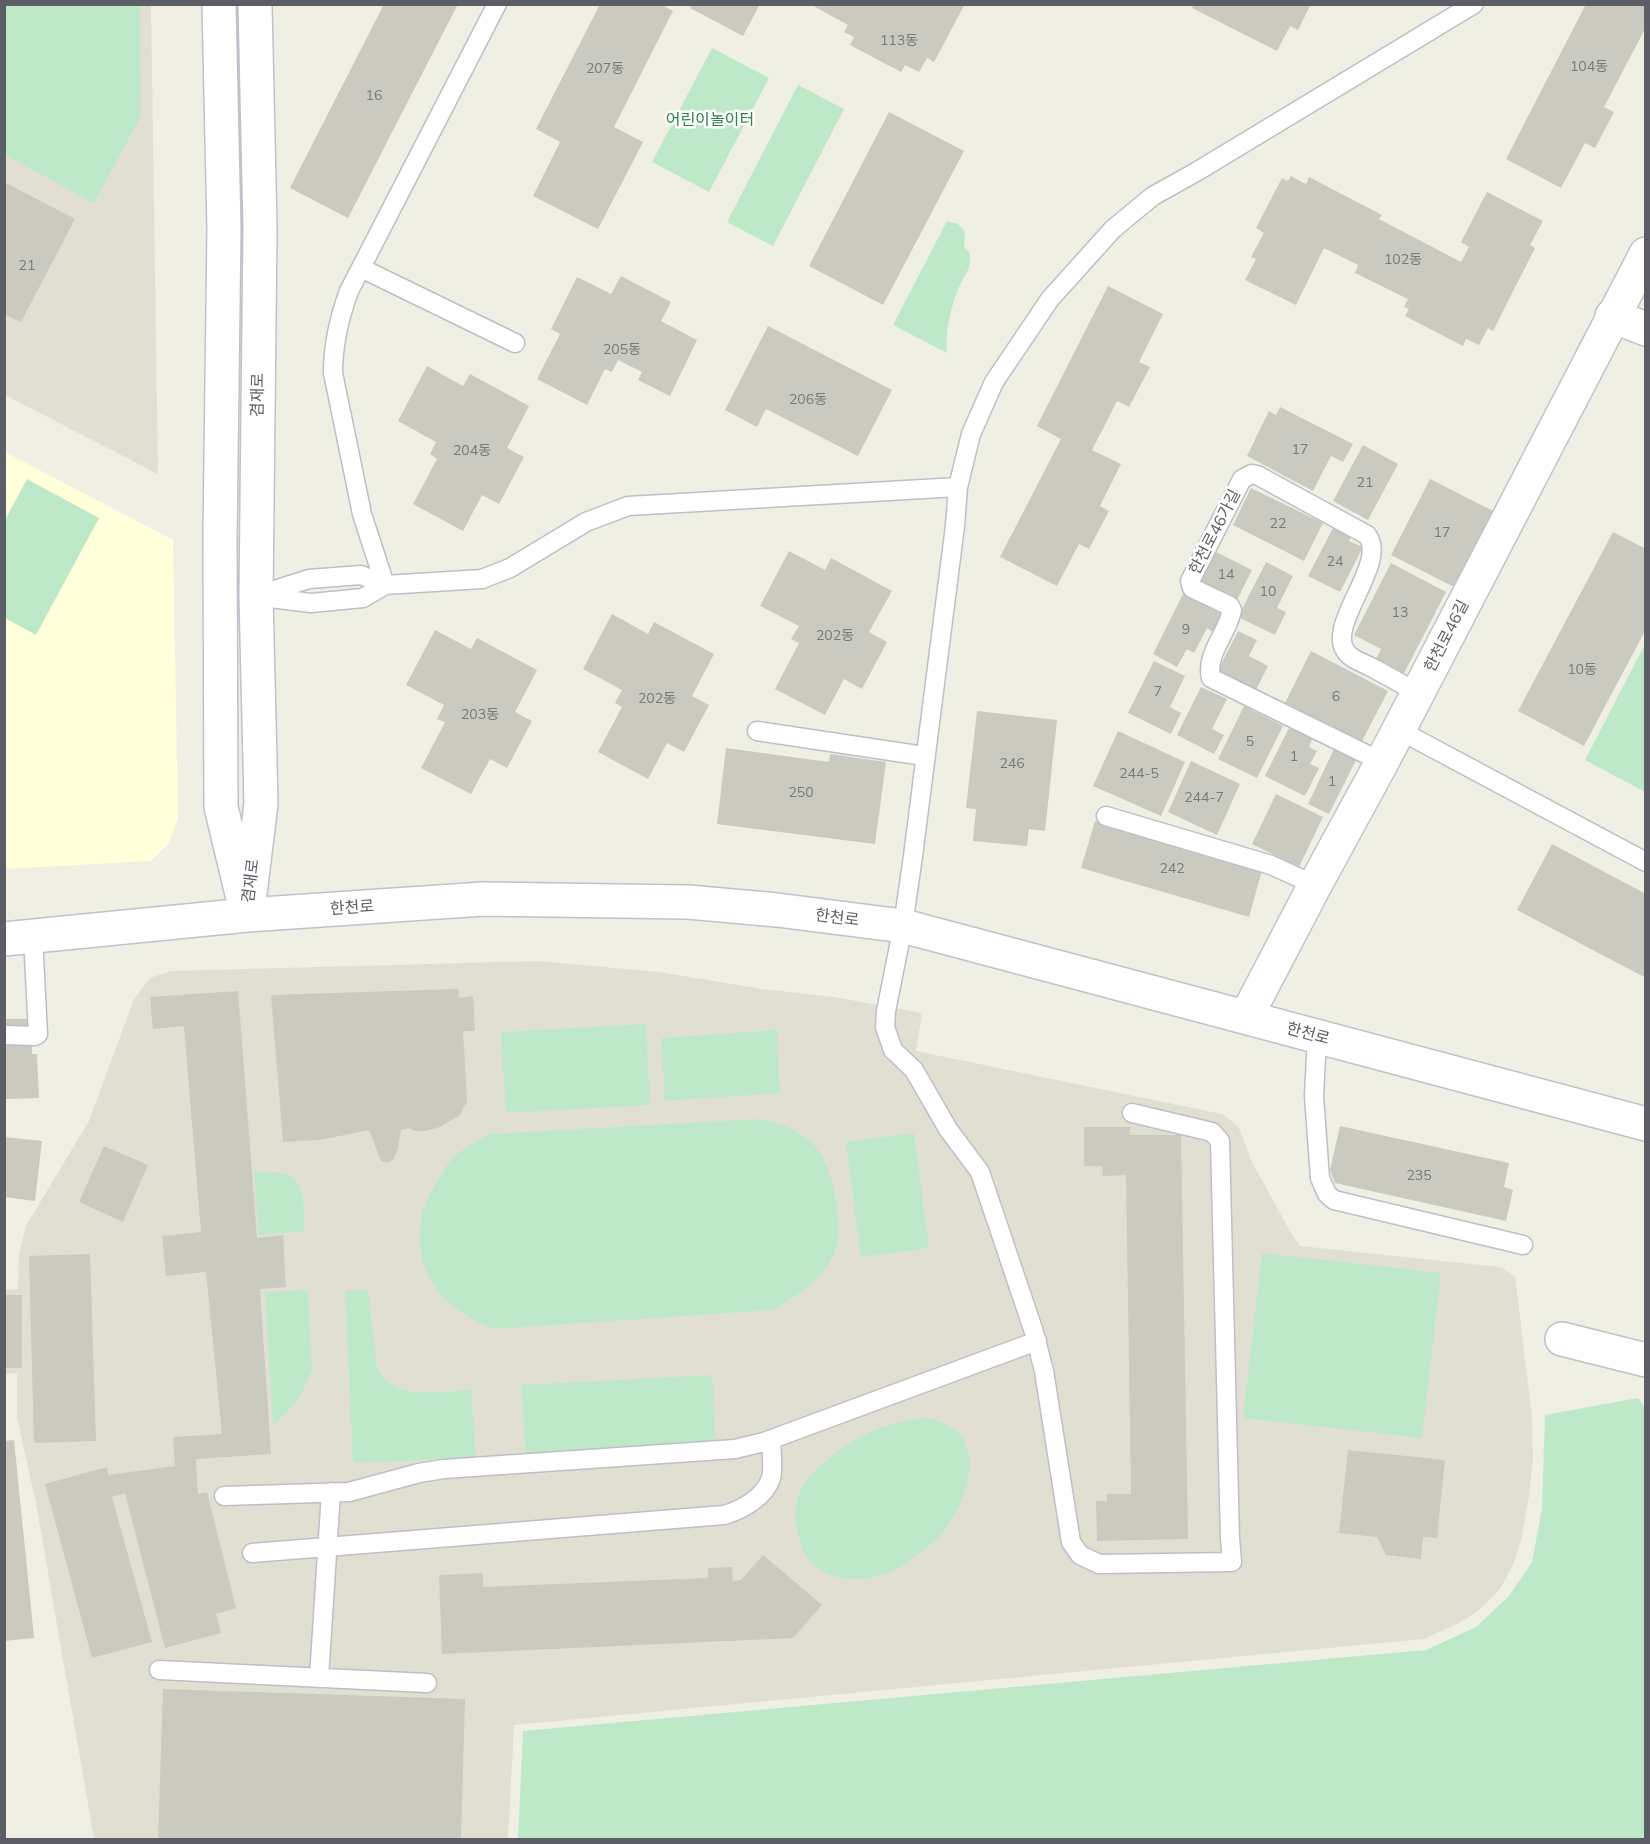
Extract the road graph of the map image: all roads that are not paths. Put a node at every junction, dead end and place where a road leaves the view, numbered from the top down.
1 (219, 4) edge
2 (255, 4) edge
3 (497, 4) edge
4 (1474, 4) edge
5 (1646, 254) edge
6 (361, 268) junction
7 (1612, 316) junction
8 (1646, 329) edge
9 (515, 343) dead end
10 (958, 487) junction
11 (385, 585) junction
12 (256, 596) junction
13 (1418, 693) junction
14 (757, 730) dead end
15 (1399, 730) junction
16 (924, 756) junction
17 (1382, 762) junction
18 (1106, 816) dead end
19 (1646, 862) edge
20 (1315, 885) junction
21 (247, 915) junction
22 (903, 926) junction
23 (19, 938) edge
24 (1246, 1017) junction
25 (4, 1035) edge
26 (1317, 1037) junction
27 (1132, 1113) dead end
28 (1646, 1124) edge
29 (1523, 1245) dead end
30 (1562, 1339) dead end
31 (1037, 1341) junction
32 (1646, 1360) edge
33 (771, 1439) junction
34 (330, 1492) junction
35 (224, 1496) dead end
36 (328, 1548) junction
37 (252, 1552) dead end
38 (159, 1670) dead end
39 (319, 1678) junction
40 (428, 1683) dead end

1 - 21 main road, 겸재로
2 - 12 main road, 겸재로
3 - 6 lane
4 - 10 lane
5 - 7 main road, 한천로46길
6 - 9 lane
6 - 11 lane
7 - 8 main road
7 - 13 main road, 한천로46길
10 - 11 lane
10 - 16 lane
11 - 12 lane
12 - 21 main road, 겸재로
13 - 15 main road, 한천로46길
13 - 17 lane, 한천로46가길
14 - 16 lane
15 - 17 main road, 한천로46길
15 - 19 lane
16 - 22 lane
17 - 20 main road, 한천로46길
18 - 20 lane
20 - 24 main road, 한천로46길
21 - 22 main road, 한천로
21 - 23 main road, 한천로
22 - 24 main road, 한천로
22 - 31 lane
23 - 25 lane
24 - 26 main road, 한천로
26 - 28 main road, 한천로
26 - 29 lane
27 - 31 lane
30 - 32 main road
31 - 33 lane
33 - 34 lane
33 - 36 lane
34 - 35 lane
34 - 36 lane
36 - 37 lane
36 - 39 lane
38 - 39 lane
39 - 40 lane

